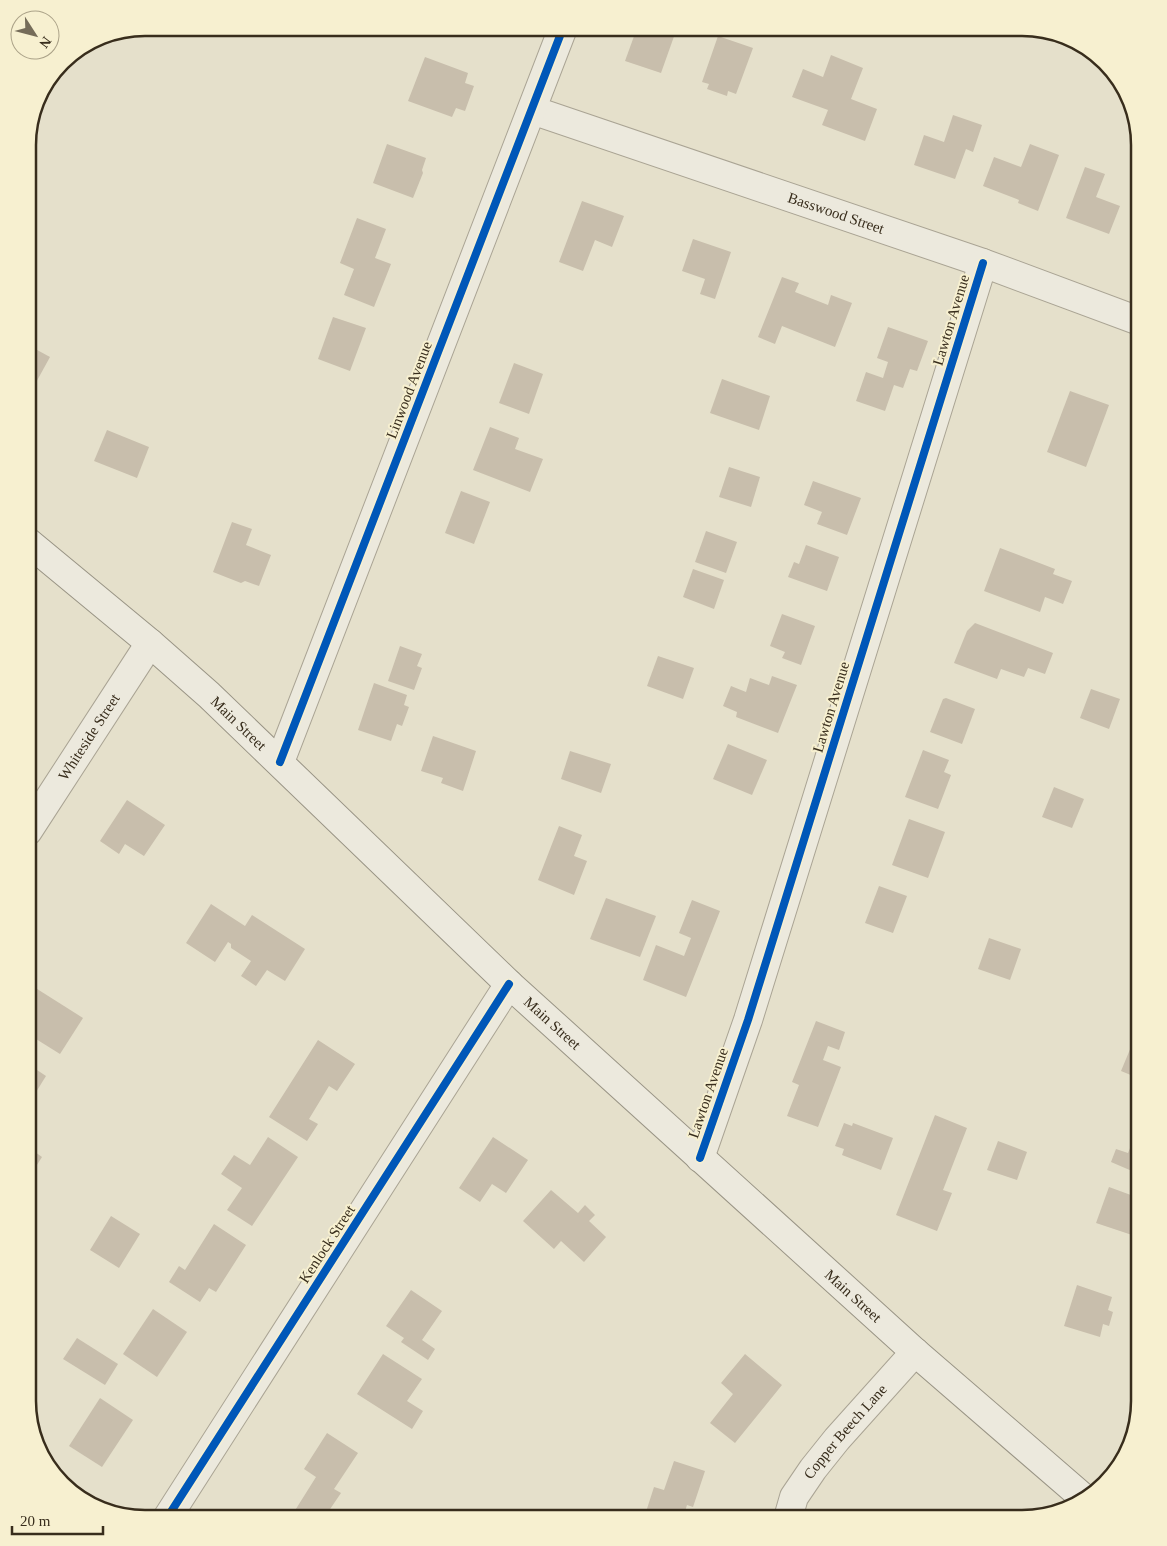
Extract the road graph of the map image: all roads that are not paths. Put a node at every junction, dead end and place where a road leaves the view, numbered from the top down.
1 (560, 36) edge
2 (532, 110) junction
3 (983, 263) junction
4 (1131, 318) edge
5 (36, 549) edge
6 (150, 643) junction
7 (280, 762) junction
8 (36, 819) edge
9 (509, 984) junction
10 (700, 1158) junction
11 (915, 1352) junction
12 (1078, 1493) edge
13 (172, 1510) edge
14 (790, 1510) edge

1 - 2 street, Linwood Avenue
2 - 3 street, Basswood Street
2 - 7 street, Linwood Avenue
3 - 4 street, Basswood Street
3 - 10 street, Lawton Avenue
5 - 6 street, Main Street
6 - 7 street, Main Street
6 - 8 street, Whiteside Street
7 - 9 street, Main Street
9 - 10 street, Main Street
9 - 13 street, Kenlock Street
10 - 11 street, Main Street
11 - 12 street, Main Street
11 - 14 street, Copper Beech Lane

